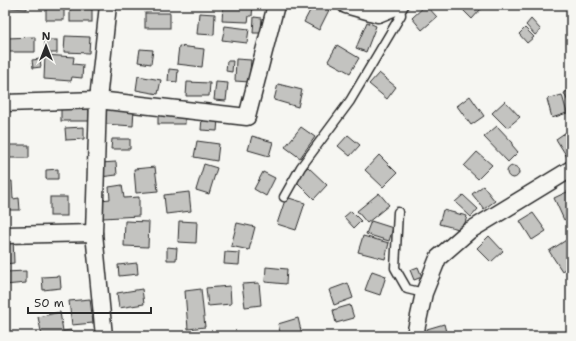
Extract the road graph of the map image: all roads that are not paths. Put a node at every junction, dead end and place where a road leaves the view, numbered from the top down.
1 (108, 5) edge
2 (276, 5) edge
3 (346, 5) edge
4 (400, 5) edge
5 (98, 100) junction
6 (5, 103) edge
7 (571, 169) edge
8 (284, 198) dead end
9 (398, 212) dead end
10 (94, 233) junction
11 (5, 236) edge
12 (424, 293) junction
13 (104, 336) edge
14 (418, 336) edge

1 - 5 street
2 - 5 street
3 - 4 street
4 - 8 lane
5 - 6 street
5 - 10 street
7 - 12 street
9 - 12 lane
10 - 11 street
10 - 13 street
12 - 14 street

